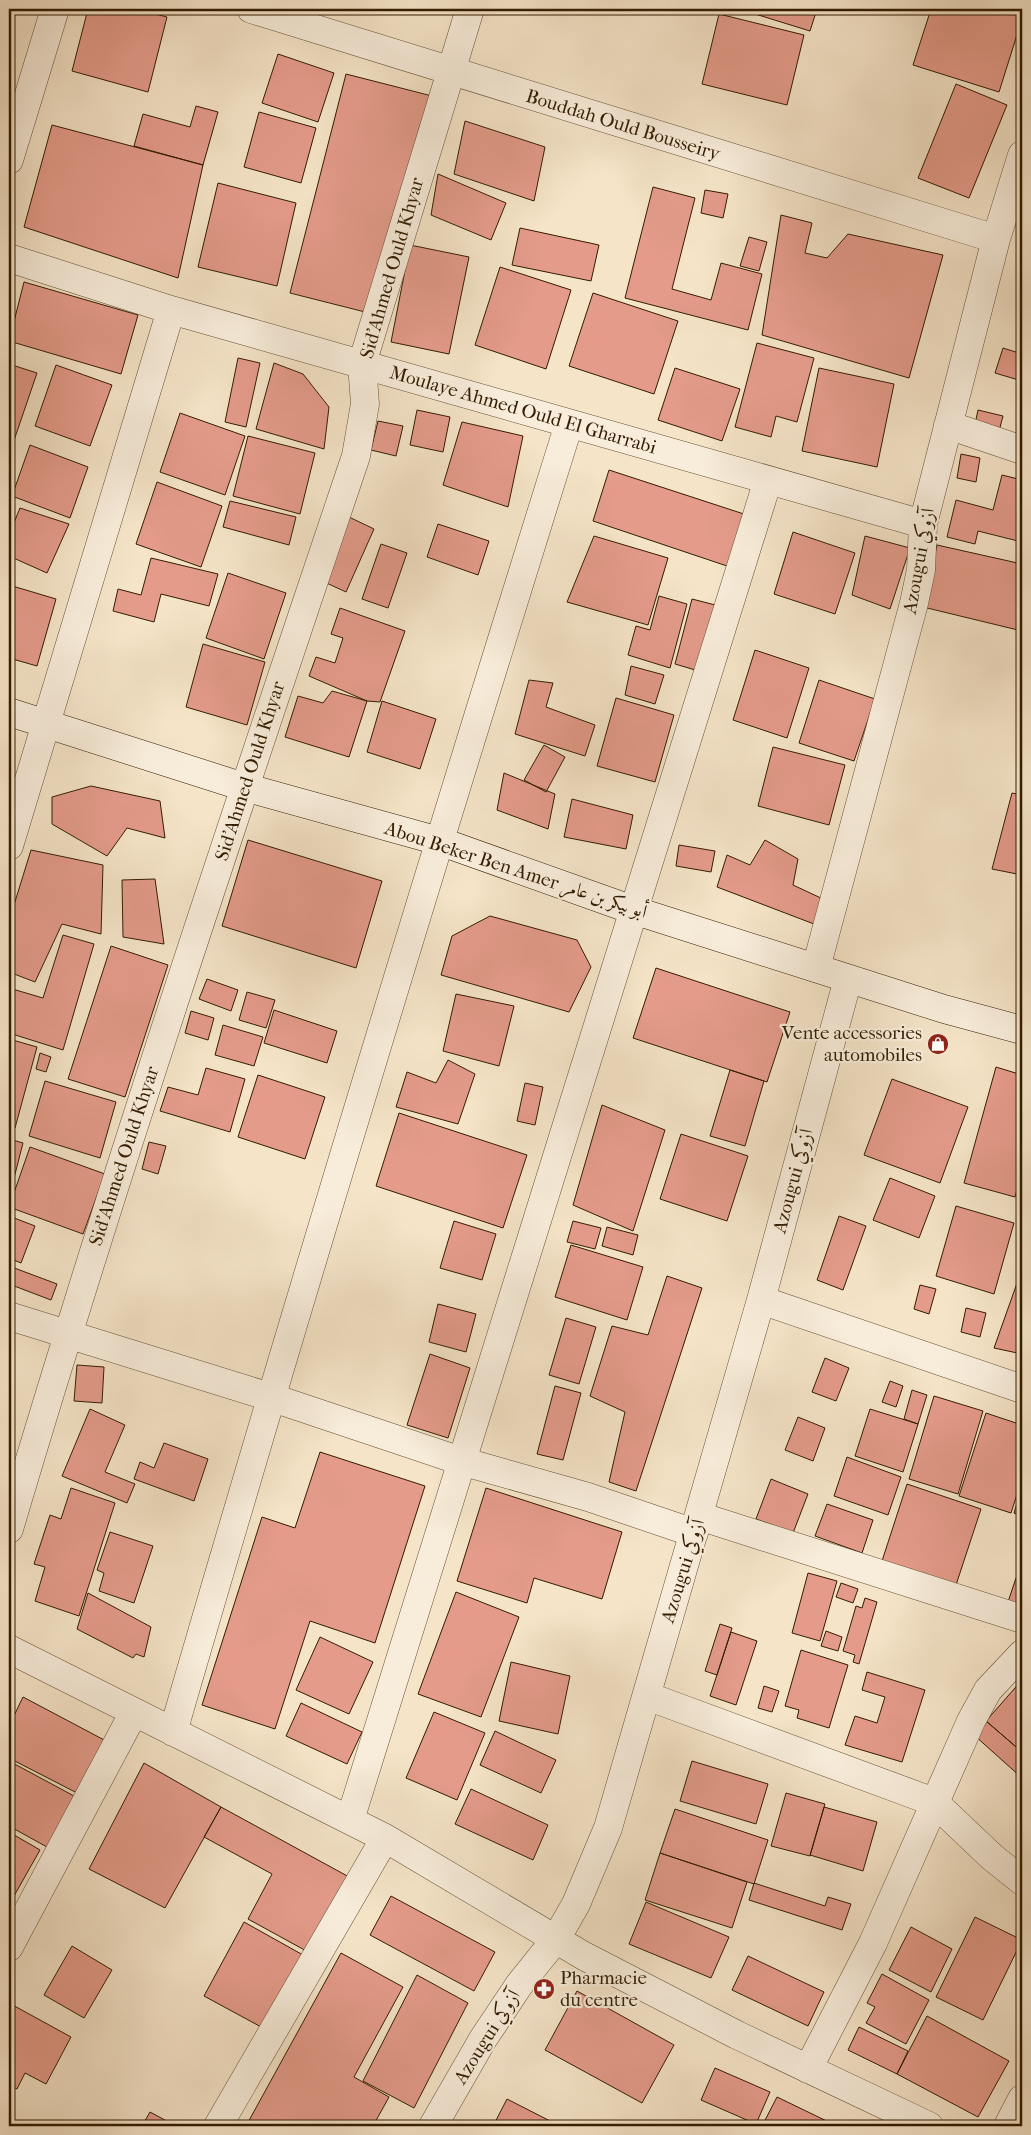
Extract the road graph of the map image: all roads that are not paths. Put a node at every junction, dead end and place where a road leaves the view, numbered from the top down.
1 (55, 9) edge
2 (251, 9) edge
3 (470, 9) edge
4 (450, 72) junction
5 (1022, 154) edge
6 (9, 160) edge
7 (996, 240) junction
8 (9, 258) edge
9 (170, 310) junction
10 (362, 364) junction
11 (569, 424) junction
12 (948, 424) junction
13 (1022, 450) edge
14 (768, 480) junction
15 (923, 524) junction
16 (9, 712) edge
17 (46, 724) junction
18 (244, 787) junction
19 (438, 841) junction
20 (9, 846) edge
21 (633, 910) junction
22 (816, 968) junction
23 (848, 979) junction
24 (1022, 1030) edge
25 (761, 1300) junction
26 (9, 1316) edge
27 (66, 1336) junction
28 (1022, 1389) edge
29 (270, 1397) junction
30 (461, 1461) junction
31 (697, 1524) junction
32 (9, 1530) edge
33 (1022, 1619) edge
34 (9, 1649) edge
35 (1022, 1654) edge
36 (647, 1696) junction
37 (134, 1712) junction
38 (173, 1732) junction
39 (934, 1802) junction
40 (350, 1820) junction
41 (385, 1838) junction
42 (1022, 1881) edge
43 (556, 1939) junction
44 (9, 1947) edge
45 (808, 2069) junction
46 (1022, 2099) edge
47 (218, 2126) edge
48 (433, 2126) edge
49 (929, 2126) edge
50 (1008, 2126) edge

1 - 6 street
2 - 4 street, Bouddah Ould Bousseiry
3 - 4 street, Sid'Ahmed Ould Khyar
4 - 7 street, Bouddah Ould Bousseiry
4 - 10 street, Sid'Ahmed Ould Khyar
5 - 7 street, Azougui آزوكي
7 - 12 street, Azougui آزوكي
8 - 9 street, Moulaye Ahmed Ould El Gharrabi
9 - 10 street, Moulaye Ahmed Ould El Gharrabi
9 - 17 street
10 - 11 street, Moulaye Ahmed Ould El Gharrabi
10 - 18 street, Sid'Ahmed Ould Khyar
11 - 14 street, Moulaye Ahmed Ould El Gharrabi
11 - 19 street
12 - 13 street
12 - 15 street, Azougui آزوكي
14 - 15 street, Moulaye Ahmed Ould El Gharrabi
14 - 21 street
15 - 22 street, Azougui آزوكي
16 - 17 street, Abou Beker Ben Amer أبو بيكر بن عامر
17 - 18 street, Abou Beker Ben Amer أبو بيكر بن عامر
17 - 20 street
18 - 19 street, Abou Beker Ben Amer أبو بيكر بن عامر
18 - 27 street, Sid'Ahmed Ould Khyar
19 - 21 street, Abou Beker Ben Amer أبو بيكر بن عامر
19 - 29 street
21 - 22 street, Abou Beker Ben Amer أبو بيكر بن عامر
21 - 30 street
22 - 23 street, Abou Beker Ben Amer أبو بيكر بن عامر
23 - 24 street, Abou Beker Ben Amer أبو بيكر بن عامر
23 - 25 street, Azougui آزوكي
25 - 28 street
25 - 31 street, Azougui آزوكي
26 - 27 street
27 - 29 street
27 - 32 street, Sid'Ahmed Ould Khyar
29 - 30 street
29 - 38 street
30 - 31 street
30 - 40 street
31 - 33 street
31 - 36 street, Azougui آزوكي
34 - 37 street
35 - 39 street
36 - 39 street
36 - 43 street, Azougui آزوكي
37 - 38 street
37 - 44 street
38 - 40 street
39 - 42 street
39 - 45 street
40 - 41 street
41 - 43 street
41 - 47 street
43 - 45 street
43 - 48 street, Azougui آزوكي
45 - 49 street
46 - 50 street

